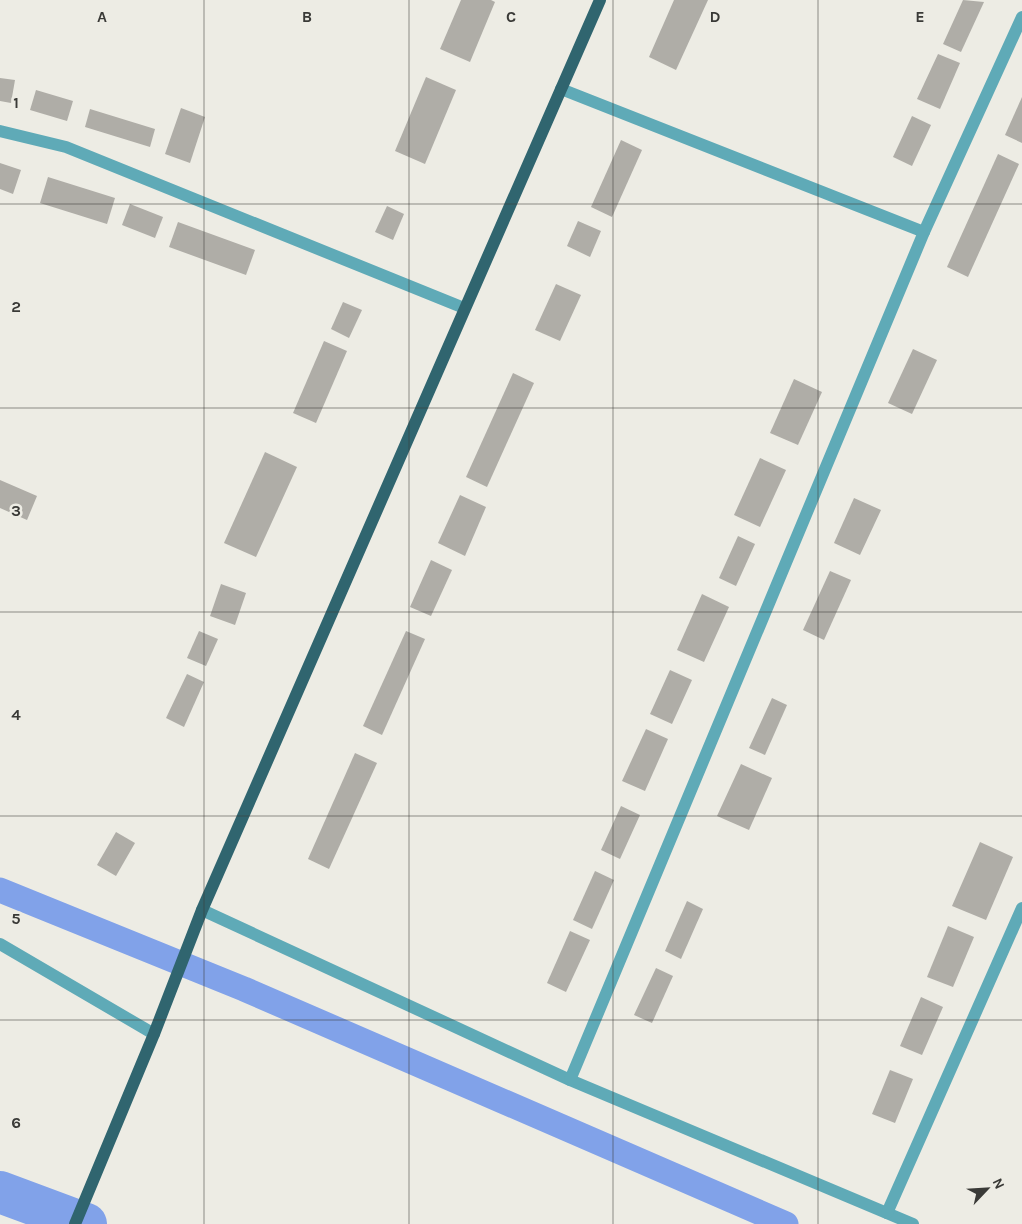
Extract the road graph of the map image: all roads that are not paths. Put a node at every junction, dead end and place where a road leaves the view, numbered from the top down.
1 (600, 0) edge
2 (1022, 16) edge
3 (561, 89) junction
4 (0, 131) edge
5 (924, 232) junction
6 (464, 308) junction
7 (1022, 908) edge
8 (202, 910) junction
9 (0, 944) edge
10 (154, 1034) junction
11 (570, 1080) junction
12 (887, 1213) junction
13 (75, 1224) edge
14 (913, 1224) edge

1 - 3 main road
2 - 5 street
3 - 5 street
3 - 6 main road
4 - 6 street
5 - 11 street
6 - 8 main road
7 - 12 street
8 - 10 main road
8 - 11 street
9 - 10 street
10 - 13 main road
11 - 12 street
12 - 14 street

